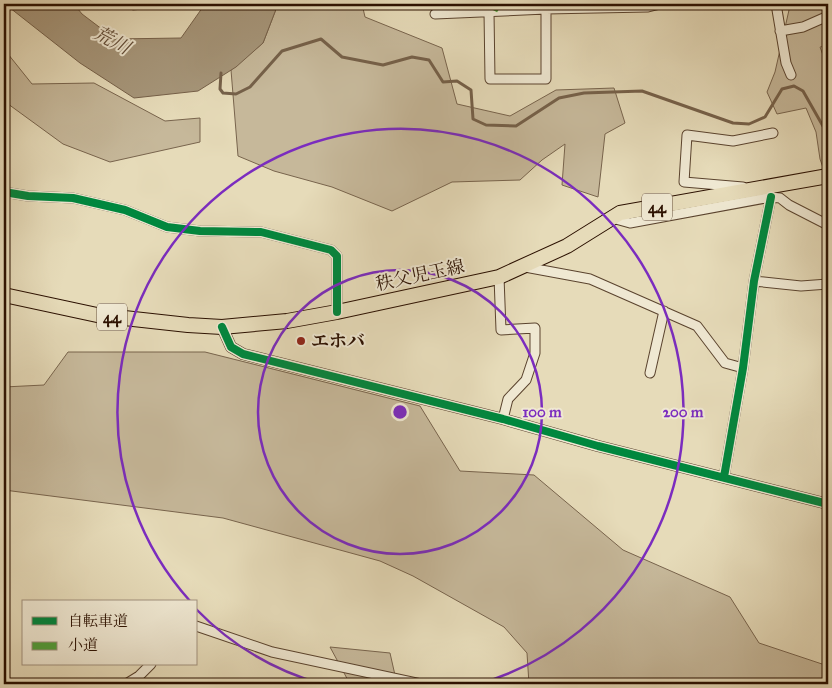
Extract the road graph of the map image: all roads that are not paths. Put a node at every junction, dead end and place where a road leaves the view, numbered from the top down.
1 (660, 4) edge
2 (776, 4) edge
3 (546, 9) junction
4 (489, 12) junction
5 (435, 14) dead end
6 (828, 16) edge
7 (780, 31) junction
8 (791, 75) dead end
9 (773, 133) dead end
10 (828, 176) edge
11 (757, 188) junction
12 (4, 192) edge
13 (771, 197) junction
14 (612, 218) junction
15 (828, 225) edge
16 (525, 267) junction
17 (500, 278) junction
18 (754, 281) junction
19 (828, 284) edge
20 (4, 295) edge
21 (664, 311) junction
22 (337, 312) junction
23 (222, 327) junction
24 (743, 368) junction
25 (650, 373) dead end
26 (503, 419) junction
27 (724, 477) junction
28 (828, 504) edge
29 (198, 627) edge
30 (149, 666) edge
31 (126, 684) edge
32 (421, 684) edge

1 - 3 street
2 - 7 street
3 - 4 street
3 - 4 street
4 - 5 street
6 - 7 street
7 - 8 street
9 - 11 street
10 - 11 main road, 秩父児玉線 / 44
11 - 14 main road, 秩父児玉線 / 44
12 - 22 street
13 - 14 street
13 - 15 street
13 - 18 street
14 - 16 main road, 秩父児玉線 / 44
16 - 17 main road, 秩父児玉線 / 44
16 - 21 street
17 - 22 main road, 秩父児玉線 / 44
17 - 26 street
18 - 19 street
18 - 24 street
20 - 23 main road, 秩父児玉線 / 44
21 - 24 street
21 - 25 street
22 - 23 main road, 秩父児玉線 / 44
23 - 26 street
24 - 27 street
26 - 27 street
27 - 28 street
29 - 32 street
30 - 31 street

